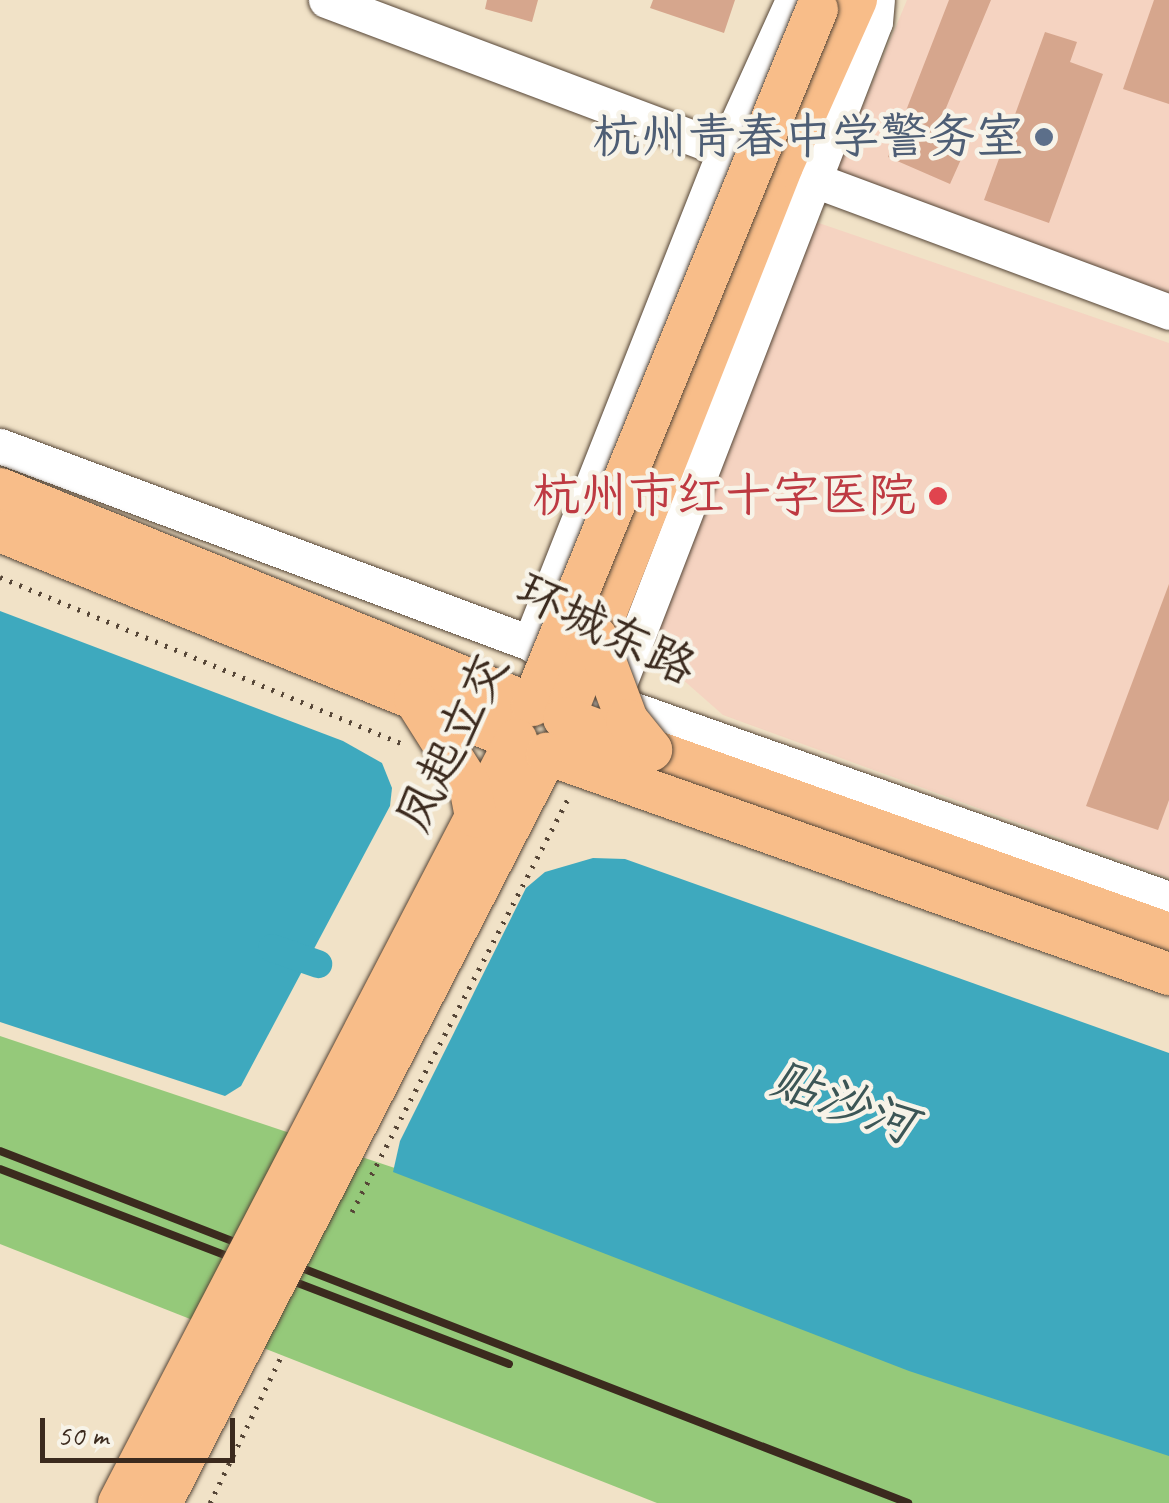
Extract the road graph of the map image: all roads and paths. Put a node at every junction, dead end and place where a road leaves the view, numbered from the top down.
1 (326, 0) edge
2 (836, 4) edge
3 (725, 150) junction
4 (809, 178) junction
5 (1169, 312) edge
6 (0, 446) edge
7 (0, 488) edge
8 (0, 530) edge
9 (596, 636) junction
10 (530, 643) junction
11 (415, 699) junction
12 (612, 702) junction
13 (547, 740) junction
14 (651, 750) junction
15 (476, 816) junction
16 (1169, 899) edge
17 (1169, 934) edge
18 (1169, 974) edge
19 (352, 1212) dead end
20 (281, 1357) dead end
21 (120, 1503) edge
22 (160, 1503) edge
23 (210, 1503) edge

1 - 3 street
2 - 3 street
2 - 4 street
2 - 9 main road, 凤起立交
2 - 13 main road, 凤起立交, bridge
3 - 10 street
4 - 5 street
4 - 12 street
6 - 10 street, 环城东路
7 - 13 main road, 环城东路, bridge
8 - 11 main road, 环城东路, bridge
9 - 13 main road, 凤起立交, bridge
9 - 14 main road, bridge
10 - 12 street, 环城东路
11 - 13 main road, 环城东路, bridge
11 - 15 main road, bridge
12 - 16 street, 环城东路
13 - 14 main road, 环城东路, bridge
13 - 15 main road, 凤起立交, bridge
13 - 18 main road, 环城东路, bridge
13 - 19 path
13 - 22 main road, 凤起立交, bridge
14 - 17 main road, 环城东路
15 - 21 main road, 凤起立交, bridge
20 - 23 path

